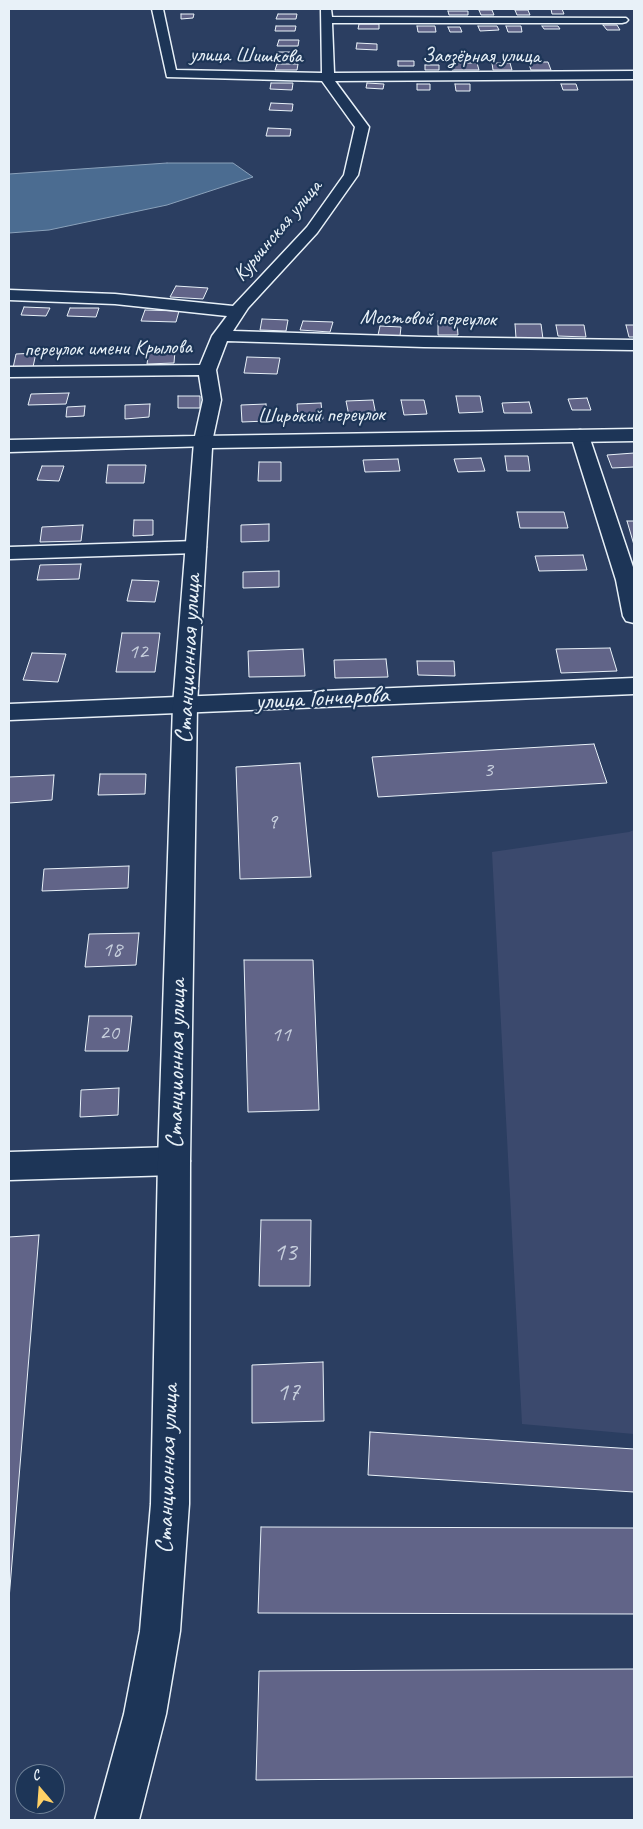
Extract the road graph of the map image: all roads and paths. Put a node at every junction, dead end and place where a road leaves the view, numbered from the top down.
1 (157, 9) edge
2 (326, 14) edge
3 (622, 20) dead end
4 (634, 75) edge
5 (327, 77) junction
6 (9, 296) edge
7 (237, 312) junction
8 (221, 336) junction
9 (634, 345) edge
10 (208, 370) junction
11 (9, 372) edge
12 (634, 435) edge
13 (580, 436) junction
14 (203, 442) junction
15 (9, 446) edge
16 (196, 547) junction
17 (9, 553) edge
18 (634, 616) edge
19 (634, 686) edge
20 (185, 706) junction
21 (9, 712) edge
22 (174, 1161) junction
23 (9, 1166) edge
24 (117, 1820) edge

1 - 5 street, улица Шишкова
2 - 3 street
2 - 5 street
4 - 5 street, Заозёрная улица
5 - 7 street, Курьинская улица
6 - 7 street
7 - 8 street, Станционная улица
8 - 9 street, Мостовой переулок
8 - 10 street, Станционная улица
10 - 11 street, переулок имени Крылова
10 - 14 street, Станционная улица
12 - 13 street, Широкий переулок
13 - 14 street, Широкий переулок
13 - 18 street
14 - 15 street, Широкий переулок
14 - 16 street, Станционная улица
16 - 17 street
16 - 20 street, Станционная улица
19 - 20 street, улица Гончарова
20 - 21 street, улица Гончарова
20 - 22 street, Станционная улица
22 - 23 street
22 - 24 street, Станционная улица

